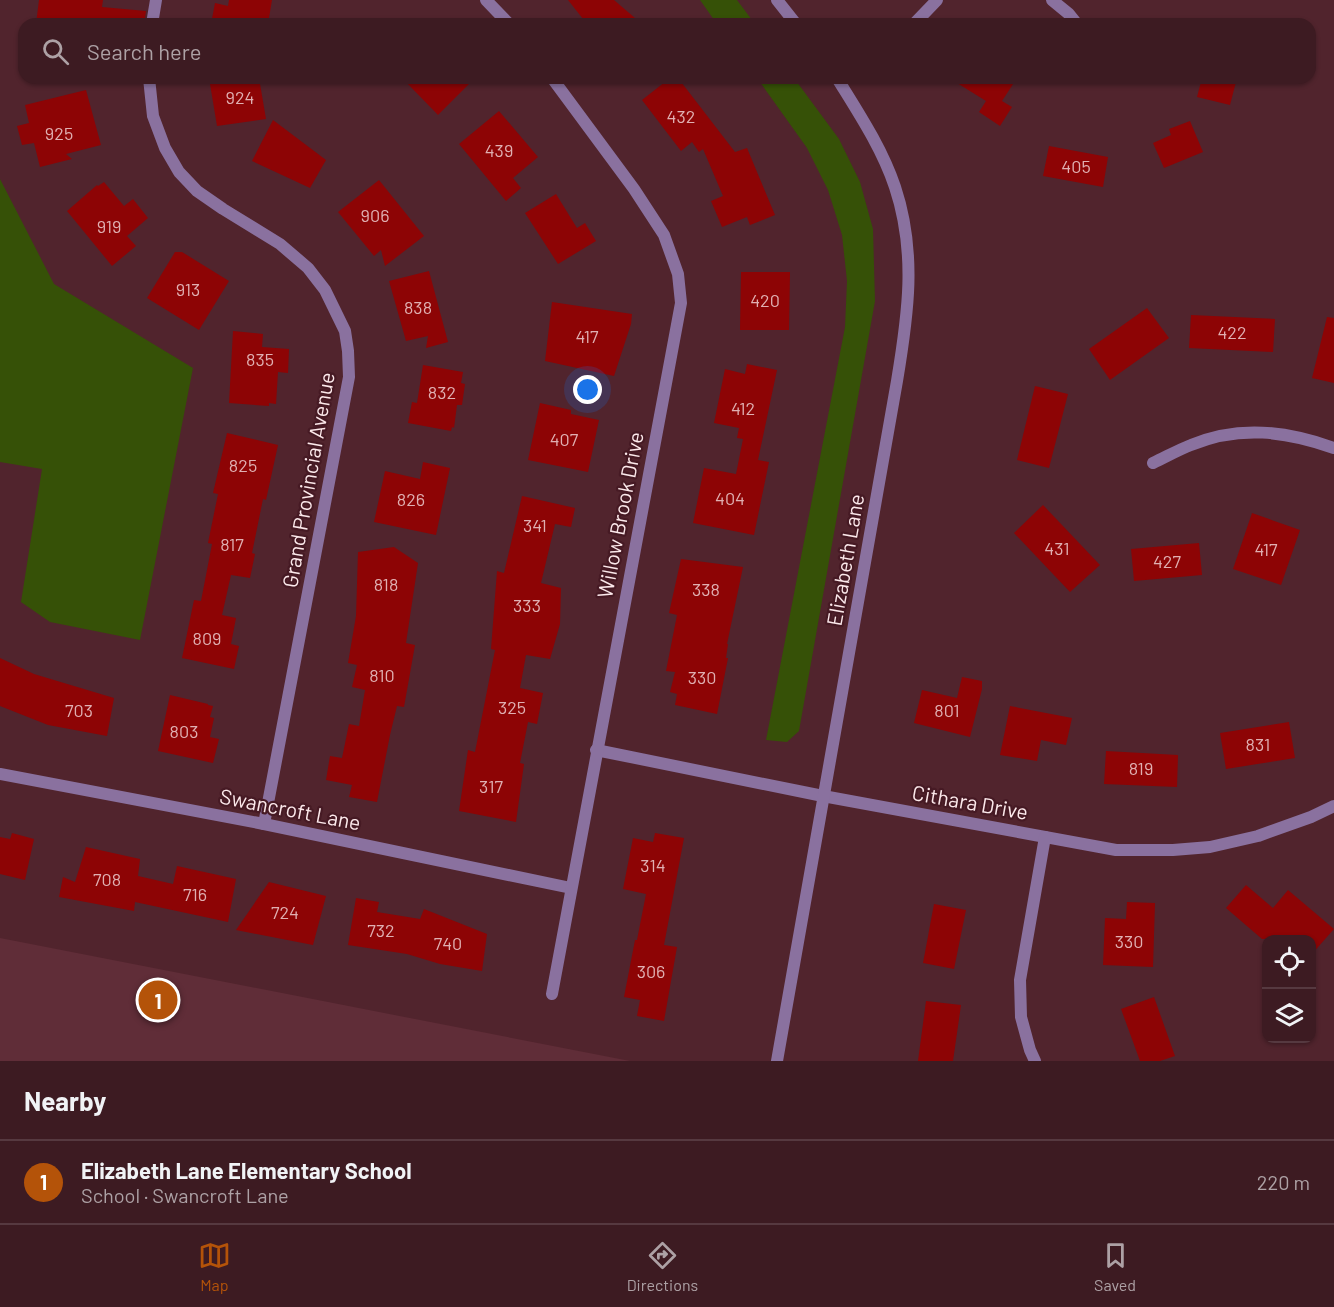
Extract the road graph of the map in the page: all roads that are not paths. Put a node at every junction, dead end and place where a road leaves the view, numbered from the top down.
1 (156, 0) edge
2 (486, 0) edge
3 (777, 0) edge
4 (938, 0) edge
5 (1052, 0) edge
6 (154, 18) edge
7 (503, 18) edge
8 (791, 18) edge
9 (920, 18) edge
10 (1072, 18) edge
11 (150, 84) edge
12 (556, 84) edge
13 (843, 84) edge
14 (1334, 448) edge
15 (1153, 463) dead end
16 (596, 750) junction
17 (0, 774) edge
18 (823, 796) junction
19 (1333, 810) edge
20 (264, 824) junction
21 (1045, 837) junction
22 (571, 888) junction
23 (552, 994) dead end
24 (777, 1061) edge
25 (1035, 1061) edge

1 - 6 street
2 - 7 street
3 - 8 street
4 - 9 street
5 - 10 street
11 - 20 street, Grand Provincial Avenue
12 - 16 street, Willow Brook Drive
13 - 18 street, Elizabeth Lane
14 - 15 street
16 - 18 street, Cithara Drive
16 - 22 street, Willow Brook Drive
17 - 20 street, Swancroft Lane
18 - 21 street, Cithara Drive
18 - 24 street, Elizabeth Lane
19 - 21 street, Cithara Drive
20 - 22 street, Swancroft Lane
21 - 25 street
22 - 23 street, Willow Brook Drive

